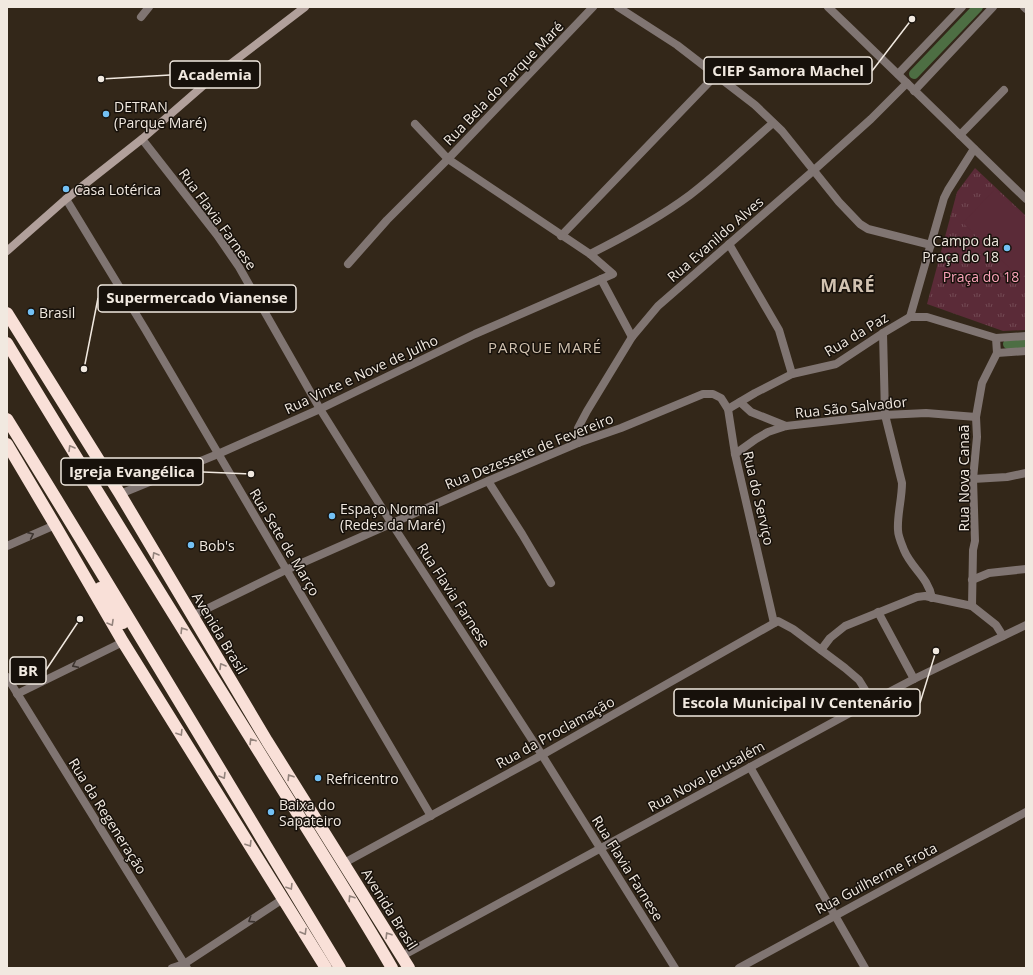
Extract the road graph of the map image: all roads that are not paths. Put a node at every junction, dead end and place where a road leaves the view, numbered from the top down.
1 (149, 7) edge
2 (305, 7) edge
3 (594, 7) edge
4 (618, 7) edge
5 (828, 7) edge
6 (962, 7) edge
7 (993, 7) edge
8 (1024, 7) edge
9 (1026, 9) edge
10 (141, 17) dead end
11 (898, 74) junction
12 (716, 75) junction
13 (907, 83) junction
14 (1004, 90) dead end
15 (914, 91) junction
16 (773, 123) junction
17 (415, 124) dead end
18 (960, 135) junction
19 (142, 139) junction
20 (974, 149) junction
21 (448, 159) junction
22 (813, 171) junction
23 (66, 199) junction
24 (1026, 199) edge
25 (561, 236) junction
26 (730, 244) junction
27 (931, 245) junction
28 (7, 251) edge
29 (590, 254) junction
30 (348, 264) dead end
31 (601, 279) junction
32 (7, 313) edge
33 (910, 317) junction
34 (883, 333) junction
35 (1026, 336) edge
36 (632, 338) junction
37 (996, 338) junction
38 (7, 343) edge
39 (1026, 351) edge
40 (997, 353) junction
41 (792, 374) junction
42 (740, 402) junction
43 (320, 409) junction
44 (728, 409) junction
45 (885, 415) junction
46 (976, 417) junction
47 (7, 419) edge
48 (786, 426) junction
49 (81, 431) junction
50 (578, 443) junction
51 (7, 444) edge
52 (218, 454) junction
53 (735, 454) junction
54 (20, 465) junction
55 (1026, 473) edge
56 (973, 479) junction
57 (488, 481) junction
58 (120, 494) junction
59 (109, 511) junction
60 (392, 524) junction
61 (56, 525) junction
62 (7, 546) edge
63 (1026, 569) edge
64 (286, 570) junction
65 (972, 580) junction
66 (551, 583) dead end
67 (932, 598) junction
68 (972, 606) junction
69 (878, 612) junction
70 (192, 616) junction
71 (776, 622) junction
72 (1026, 625) edge
73 (1003, 636) junction
74 (123, 642) junction
75 (821, 650) junction
76 (7, 677) edge
77 (914, 679) junction
78 (17, 694) junction
79 (872, 701) junction
80 (542, 755) junction
81 (212, 758) junction
82 (750, 766) junction
83 (1026, 812) edge
84 (431, 816) junction
85 (600, 849) junction
86 (344, 864) junction
87 (283, 899) junction
88 (836, 915) junction
89 (402, 956) junction
90 (185, 966) edge
91 (172, 968) edge
92 (326, 968) edge
93 (340, 968) edge
94 (392, 968) edge
95 (409, 968) edge
96 (675, 968) edge
97 (739, 968) edge
98 (865, 968) edge

1 - 10 street
2 - 19 street
3 - 21 street, Rua Bela do Parque Maré
4 - 12 street
5 - 11 street
6 - 11 street
7 - 15 street
8 - 9 street
11 - 13 street
12 - 16 street
12 - 25 street
13 - 15 street
13 - 22 street, Rua Evanildo Alves
14 - 18 street
15 - 18 street
16 - 22 street
16 - 29 street
17 - 21 street
18 - 20 street
19 - 23 street
19 - 43 street, Rua Flavia Farnese
20 - 24 street
20 - 27 street
21 - 25 street
21 - 30 street, Rua Bela do Parque Maré
22 - 26 street, Rua Evanildo Alves
22 - 27 street
23 - 28 street
23 - 52 street, Rua Sete de Março
25 - 29 street
26 - 36 street, Rua Evanildo Alves
26 - 41 street
27 - 33 street
29 - 31 street, Rua Vinte e Nove de Julho
31 - 36 street
31 - 43 street, Rua Vinte e Nove de Julho
32 - 49 highway, Avenida Brasil
33 - 34 street, Rua da Paz
33 - 37 street
34 - 41 street, Rua da Paz
34 - 45 street
35 - 37 street
36 - 50 street, Rua Evanildo Alves
37 - 40 street
59 -> 38 highway, Avenida Brasil
39 - 40 street
40 - 46 street, Rua Nova Canaã
41 - 42 street, Rua da Paz
42 - 44 street, Rua da Paz
42 - 48 street
43 - 52 street, Rua Vinte e Nove de Julho
43 - 60 street, Rua Flavia Farnese
44 - 50 street, Rua Dezessete de Fevereiro
44 - 53 street, Rua do Serviço
45 - 46 street, Rua São Salvador
45 - 48 street, Rua São Salvador
45 - 67 street
46 - 56 street, Rua Nova Canaã
47 - 81 highway
48 - 53 street, Rua São Salvador
49 - 58 highway, Avenida Brasil
49 - 59 highway
50 - 57 street, Rua Dezessete de Fevereiro
51 - 54 highway
52 - 58 street, Rua Vinte e Nove de Julho
52 - 64 street, Rua Sete de Março
53 - 71 street, Rua do Serviço
54 - 61 highway
54 - 81 highway
55 - 56 street
56 - 65 street, Rua Nova Canaã
57 - 60 street, Rua Dezessete de Fevereiro
57 - 66 street
70 -> 58 highway, Avenida Brasil
94 -> 59 highway, Avenida Brasil
60 - 64 street, Rua Dezessete de Fevereiro
60 - 80 street, Rua Flavia Farnese
62 -> 61 street
61 -> 74 highway
63 - 65 street
64 - 70 street, Rua Dezessete de Fevereiro
64 - 84 street, Rua Sete de Março
65 - 68 street, Rua Nova Canaã
67 - 68 street
67 - 69 street
68 - 73 street
69 - 75 street
69 - 77 street
86 -> 70 highway, Avenida Brasil
71 - 75 street
71 - 80 street, Rua da Proclamação
72 - 73 street, Rua Nova Jerusalém
73 - 77 street, Rua Nova Jerusalém
74 -> 78 street
74 -> 87 highway
75 - 79 street
76 - 78 street, Rua da Regeneração
77 - 79 street, Rua Nova Jerusalém
78 - 90 street, Rua da Regeneração
79 - 82 street, Rua Nova Jerusalém
80 - 84 street, Rua da Proclamação
80 - 85 street, Rua Flavia Farnese
81 -> 93 highway
82 - 85 street, Rua Nova Jerusalém
82 - 88 street
83 - 88 street, Rua Guilherme Frota
84 - 86 street, Rua da Proclamação
85 - 89 street, Rua Nova Jerusalém
85 - 96 street, Rua Flavia Farnese
89 -> 86 highway, Avenida Brasil
87 -> 90 street
87 -> 92 highway
88 - 97 street, Rua Guilherme Frota
88 - 98 street
89 - 95 highway, Avenida Brasil
90 - 91 street

